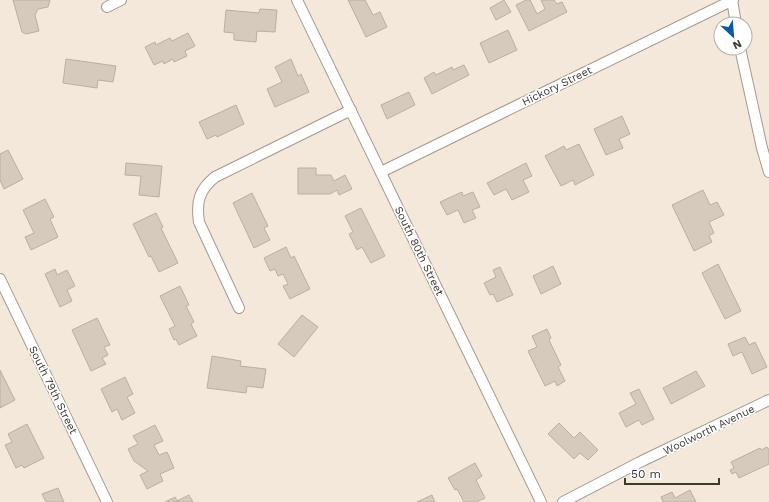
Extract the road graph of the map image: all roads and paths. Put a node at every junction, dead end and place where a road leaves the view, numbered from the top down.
1 (121, 0) edge
2 (297, 0) edge
3 (732, 0) edge
4 (107, 6) dead end
5 (735, 16) edge
6 (742, 56) edge
7 (351, 110) junction
8 (381, 172) junction
9 (769, 172) edge
10 (0, 278) edge
11 (239, 308) dead end
12 (769, 400) edge
13 (107, 502) edge
14 (541, 502) edge
15 (563, 502) edge

1 - 4 street
2 - 7 street, South 80th Street
3 - 5 street
3 - 8 street, Hickory Street
6 - 9 street
7 - 8 street, South 80th Street
7 - 11 street
8 - 14 street, South 80th Street
10 - 13 street, South 79th Street
12 - 15 street, Woolworth Avenue

